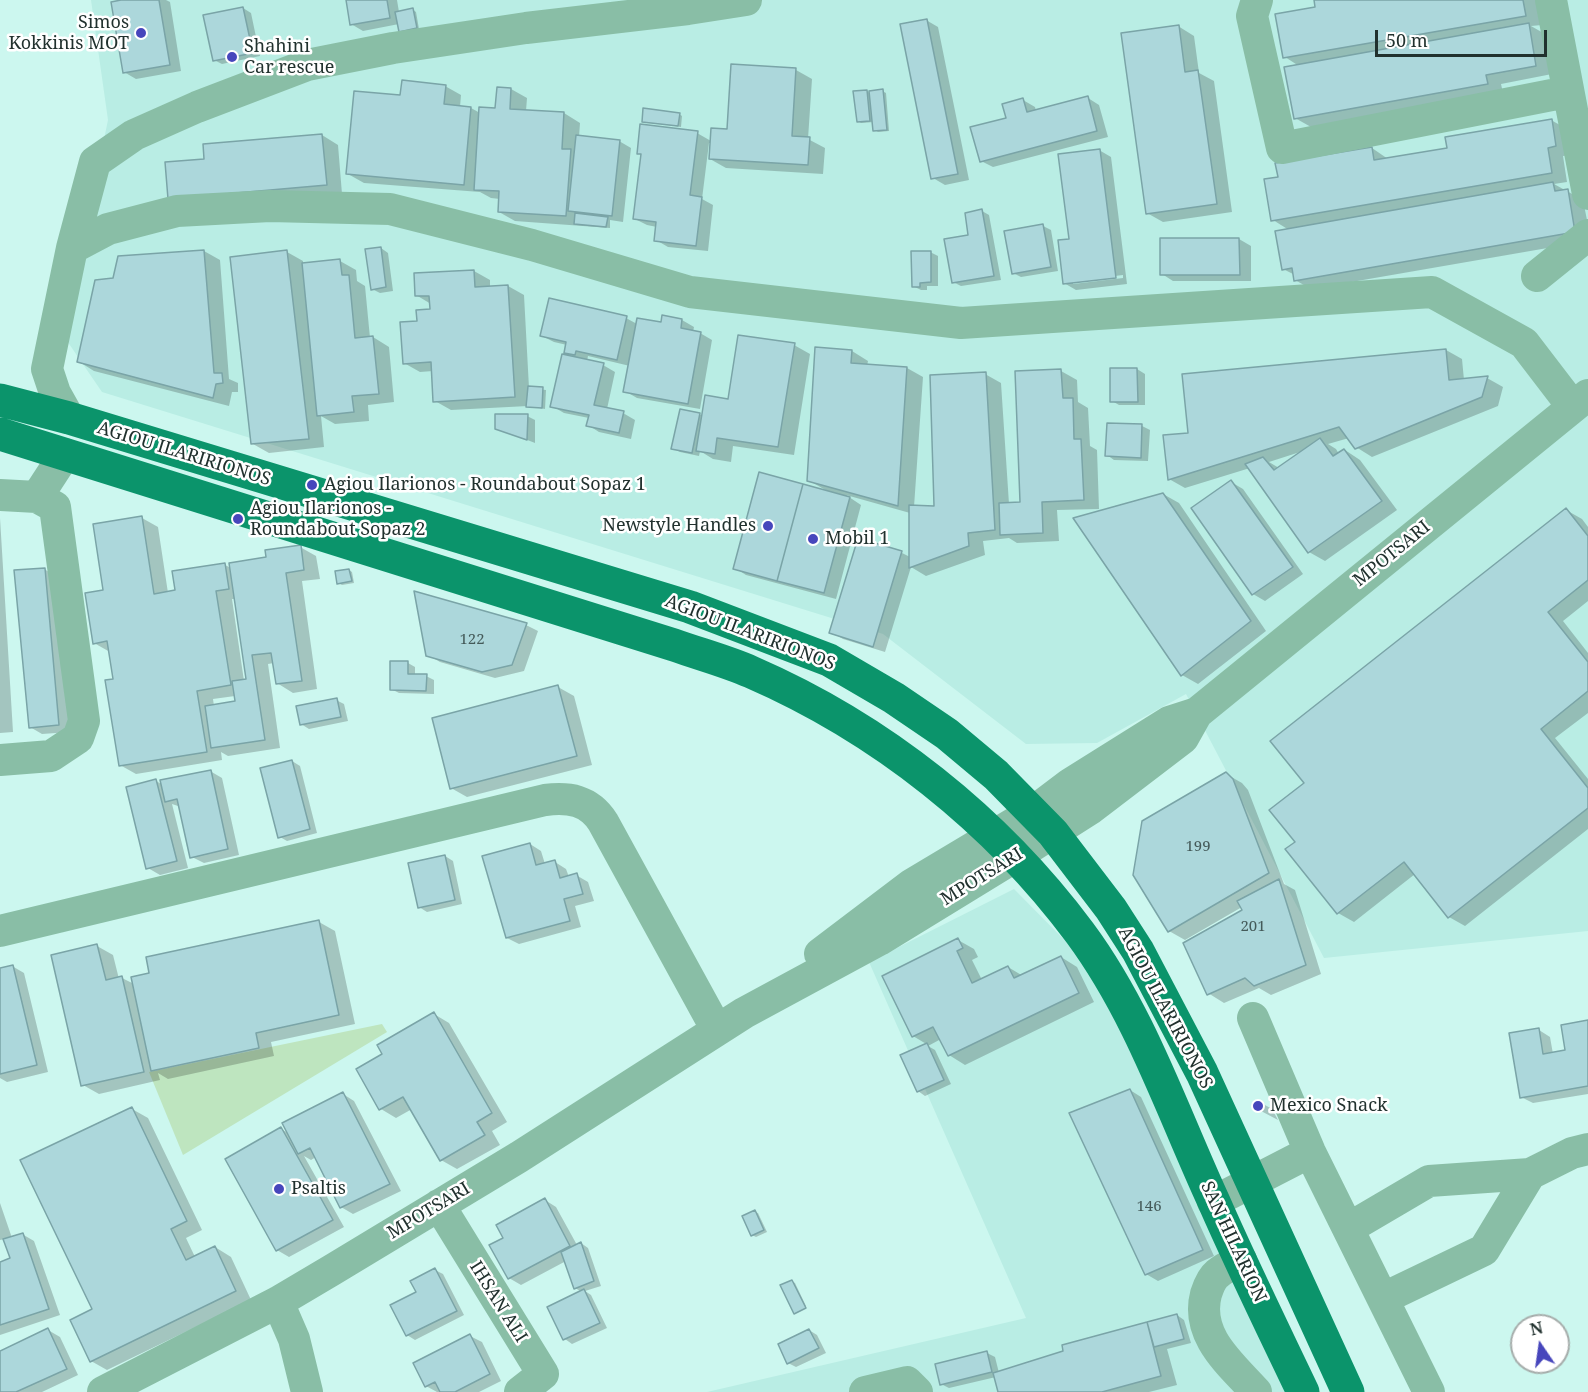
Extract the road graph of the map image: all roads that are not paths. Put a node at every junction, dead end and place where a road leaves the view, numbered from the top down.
1 (746, 0) edge
2 (1257, 0) edge
3 (1551, 0) edge
4 (1576, 102) edge
5 (1588, 194) edge
6 (1588, 235) edge
7 (72, 248) junction
8 (1537, 276) dead end
9 (47, 369) junction
10 (0, 400) edge
11 (1581, 401) edge
12 (69, 418) junction
13 (0, 434) edge
14 (65, 454) junction
15 (0, 495) edge
16 (37, 497) junction
17 (0, 760) edge
18 (1043, 823) junction
19 (1005, 846) junction
20 (0, 931) edge
21 (1254, 1018) dead end
22 (717, 1030) junction
23 (1167, 1090) joint
24 (1588, 1149) edge
25 (1310, 1152) junction
26 (1530, 1174) junction
27 (1252, 1182) junction
28 (1213, 1202) junction
29 (439, 1205) junction
30 (1348, 1228) junction
31 (1241, 1260) junction
32 (1384, 1298) junction
33 (278, 1302) junction
34 (103, 1392) edge
35 (307, 1392) edge
36 (520, 1392) edge
37 (865, 1392) edge
38 (917, 1392) edge
39 (1256, 1392) edge
40 (1303, 1392) edge
41 (1348, 1392) edge
42 (1429, 1392) edge

1 - 7 street
2 - 4 street
3 - 4 street
4 - 5 street
6 - 8 street
7 - 9 street
7 - 11 street
9 - 10 street
9 - 12 street
10 - 12 main road, AGIOU ILARIRIONOS
11 - 18 street, MPOTSARI
12 - 18 main road, AGIOU ILARIRIONOS
13 - 14 main road, AGIOU ILARIRIONOS
14 - 16 street
14 - 19 main road, AGIOU ILARIRIONOS
15 - 16 street
16 - 17 street
18 - 19 street, MPOTSARI
18 - 27 main road, AGIOU ILARIRIONOS
19 - 22 street, MPOTSARI
19 - 23 main road, AGIOU ILARIRIONOS
20 - 22 street
21 - 25 street
22 - 29 street, MPOTSARI
23 - 28 main road, SAN HILARION
24 - 26 street
25 - 27 street
25 - 30 street
26 - 30 street
26 - 32 street
27 - 28 street
27 - 41 main road, AGIOU ILARIRIONOS
28 - 31 main road, SAN HILARION
29 - 33 street, MPOTSARI
29 - 36 street, IHSAN ALI
30 - 32 street
31 - 39 street
31 - 40 main road, SAN HILARION
32 - 42 street
33 - 34 street, MPOTSARI
33 - 35 street
37 - 38 street

